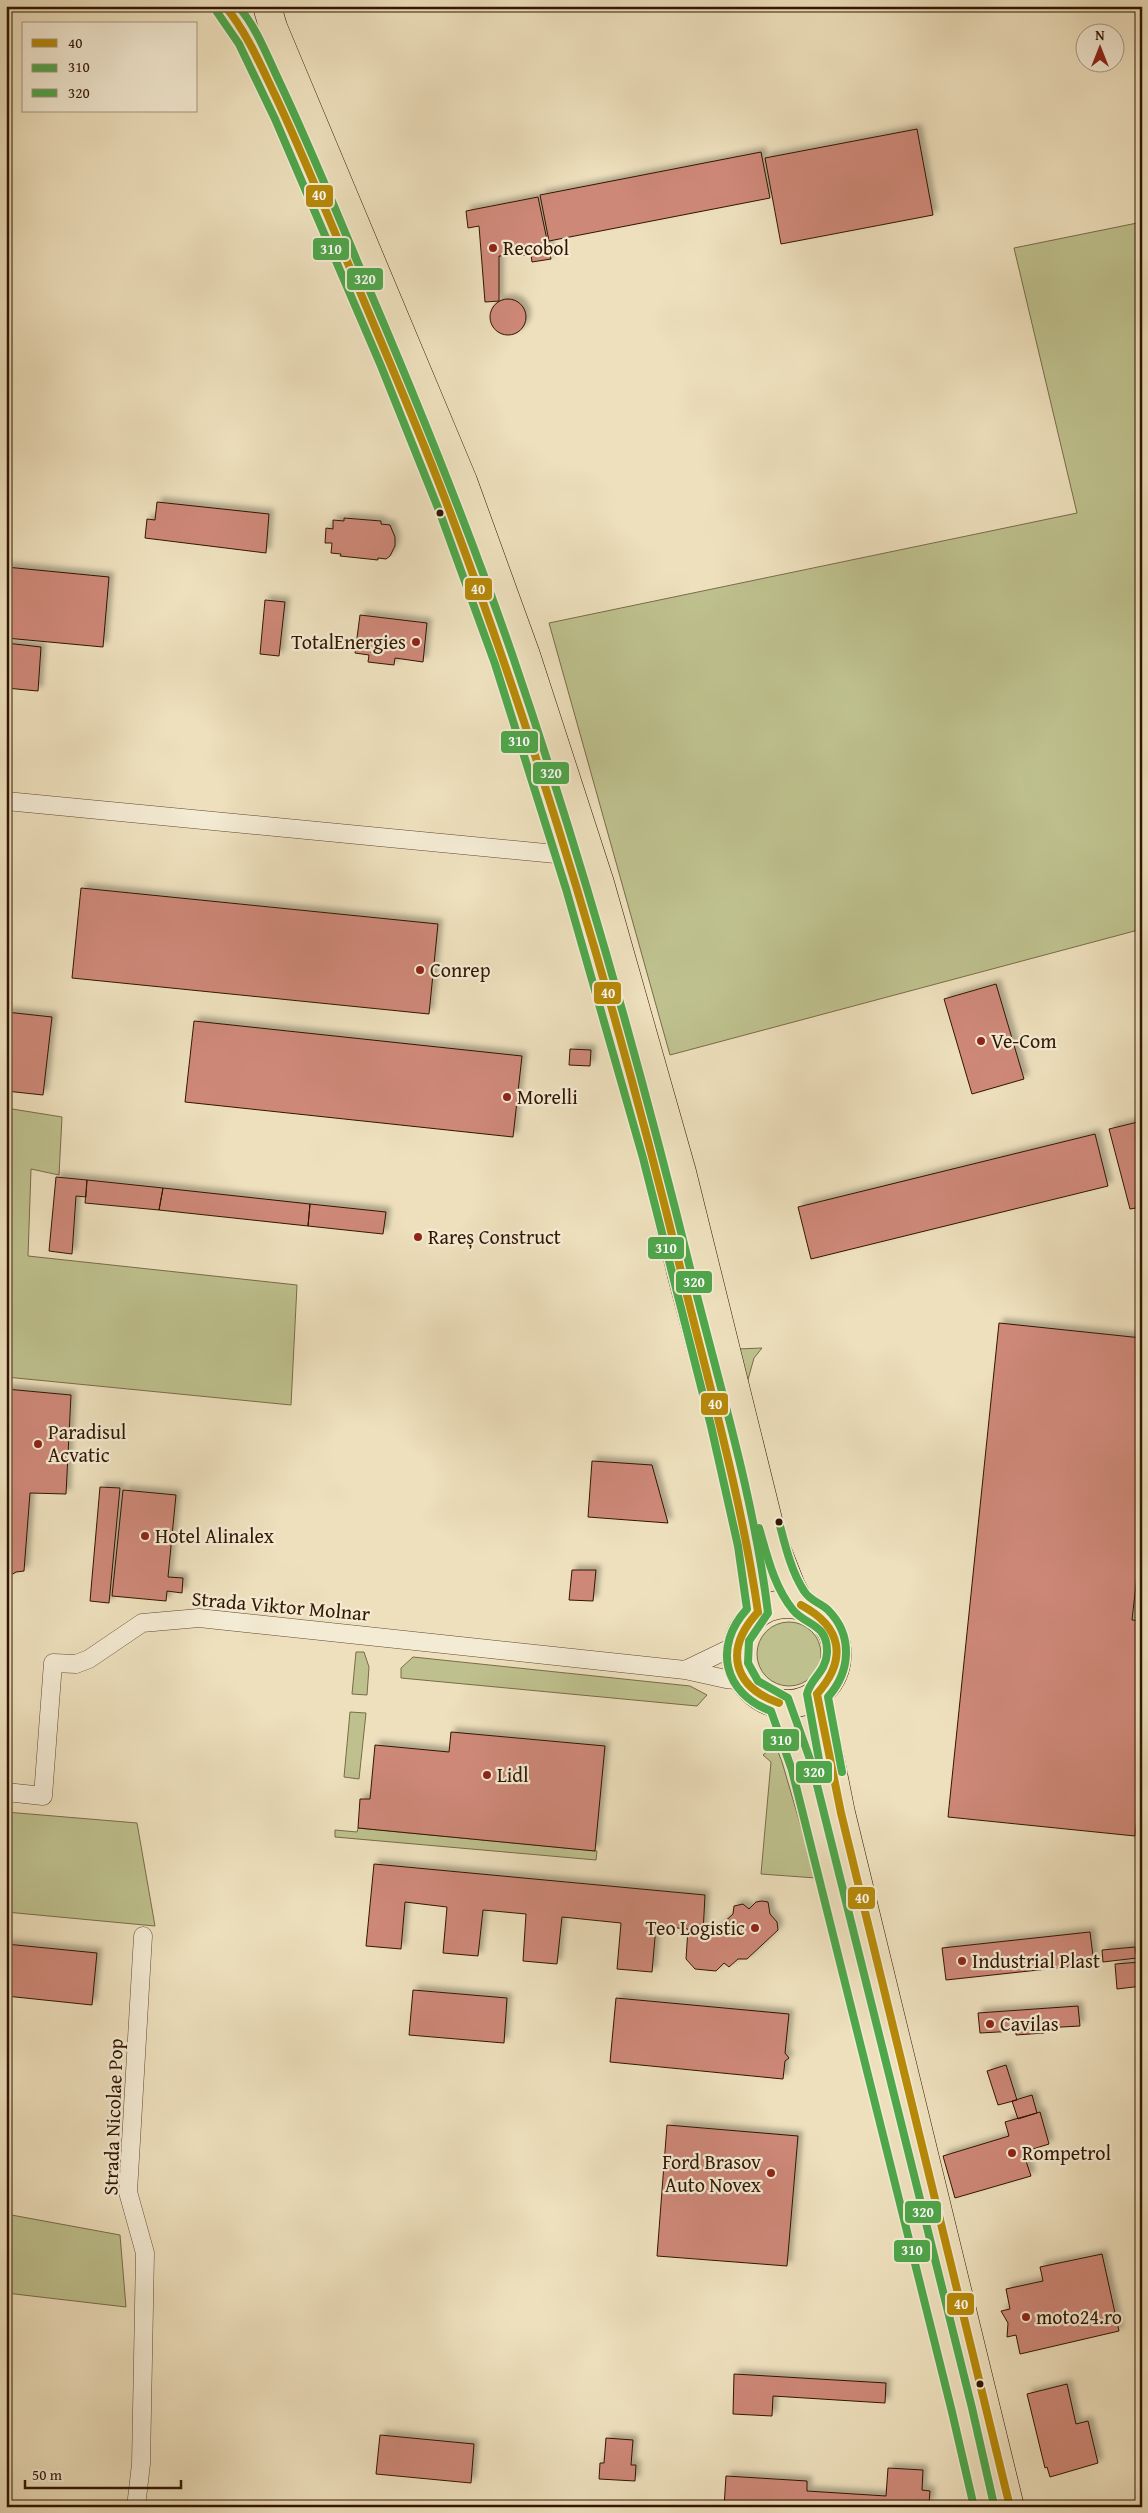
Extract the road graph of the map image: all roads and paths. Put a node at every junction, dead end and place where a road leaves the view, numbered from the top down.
1 (225, 6) edge
2 (267, 6) edge
3 (6, 801) edge
4 (566, 855) junction
5 (801, 1605) junction
6 (758, 1612) junction
7 (737, 1646) junction
8 (685, 1670) junction
9 (745, 1681) junction
10 (817, 1694) junction
11 (779, 1703) junction
12 (6, 1792) edge
13 (143, 1936) dead end
14 (136, 2507) edge
15 (984, 2507) edge
16 (1010, 2507) edge

1 - 4 main road
2 - 5 main road
3 - 4 street
4 - 6 main road
5 - 6 main road
5 - 10 main road
6 - 7 main road
7 - 8 street
7 - 9 main road
8 - 9 street, Strada Viktor Molnar
8 - 12 street, Strada Viktor Molnar
9 - 11 main road
10 - 11 main road
10 - 16 main road
11 - 15 main road
13 - 14 street, Strada Nicolae Pop

